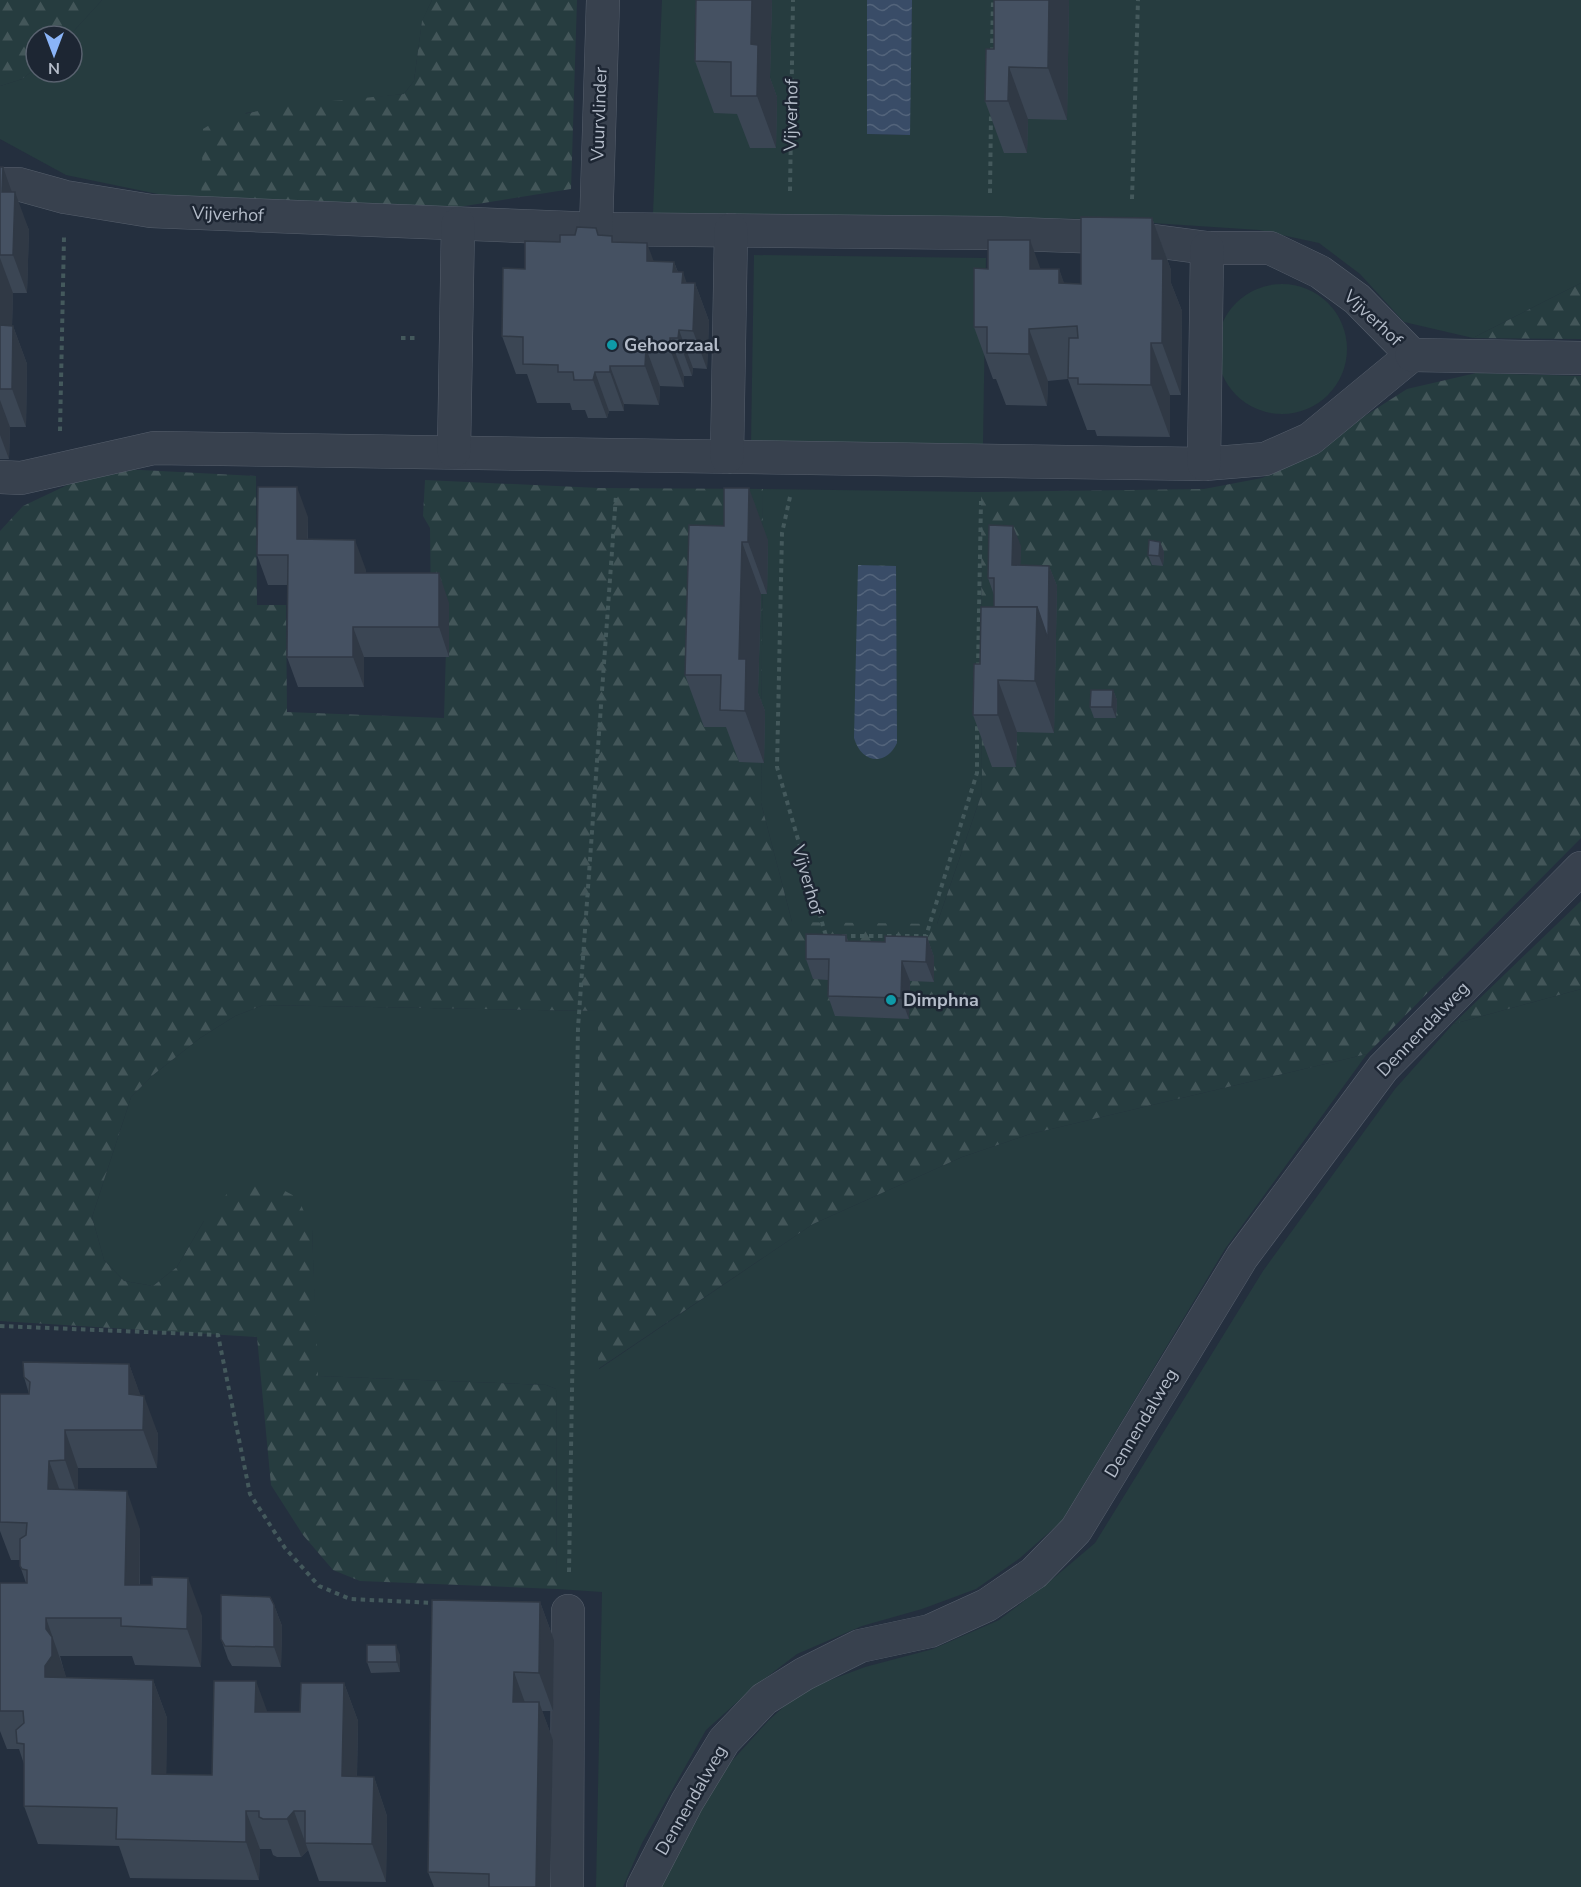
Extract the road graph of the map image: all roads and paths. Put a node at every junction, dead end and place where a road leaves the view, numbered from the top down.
1 (603, 0) edge
2 (793, 0) edge
3 (993, 0) edge
4 (1137, 0) edge
5 (992, 58) edge
6 (991, 105) edge
7 (0, 184) edge
8 (64, 197) junction
9 (458, 224) junction
10 (596, 229) junction
11 (731, 230) junction
12 (789, 231) junction
13 (990, 233) junction
14 (1131, 238) junction
15 (1207, 248) junction
16 (1412, 355) junction
17 (1581, 358) edge
18 (454, 451) junction
19 (619, 456) junction
20 (727, 457) junction
21 (799, 459) junction
22 (981, 461) junction
23 (1204, 464) junction
24 (59, 470) junction
25 (0, 477) edge
26 (978, 677) edge
27 (977, 713) edge
28 (1581, 868) edge
29 (0, 1326) edge
30 (442, 1604) edge
31 (568, 1611) joint
32 (567, 1887) edge
33 (643, 1887) edge

1 - 10 lane, Vuurvlinder
2 - 12 path, Vijverhof
3 - 5 path
4 - 14 path
6 - 13 path
7 - 8 lane, Vijverhof
8 - 9 lane, Vijverhof
8 - 24 path
9 - 10 lane, Vijverhof
9 - 18 lane
10 - 11 lane, Vijverhof
11 - 12 lane, Vijverhof
11 - 20 lane
12 - 13 lane, Vijverhof
13 - 14 lane, Vijverhof
14 - 15 lane, Vijverhof
15 - 16 lane, Vijverhof
15 - 23 lane
16 - 17 lane
16 - 23 lane, Vijverhof
18 - 19 lane, Vijverhof
18 - 24 lane, Vijverhof
19 - 20 lane, Vijverhof
19 - 31 path
20 - 21 lane, Vijverhof
21 - 22 lane, Vijverhof
21 - 27 path, Vijverhof
22 - 23 lane, Vijverhof
22 - 26 path
24 - 25 lane, Vijverhof
28 - 33 lane, Dennendalweg
29 - 30 path
31 - 32 lane

